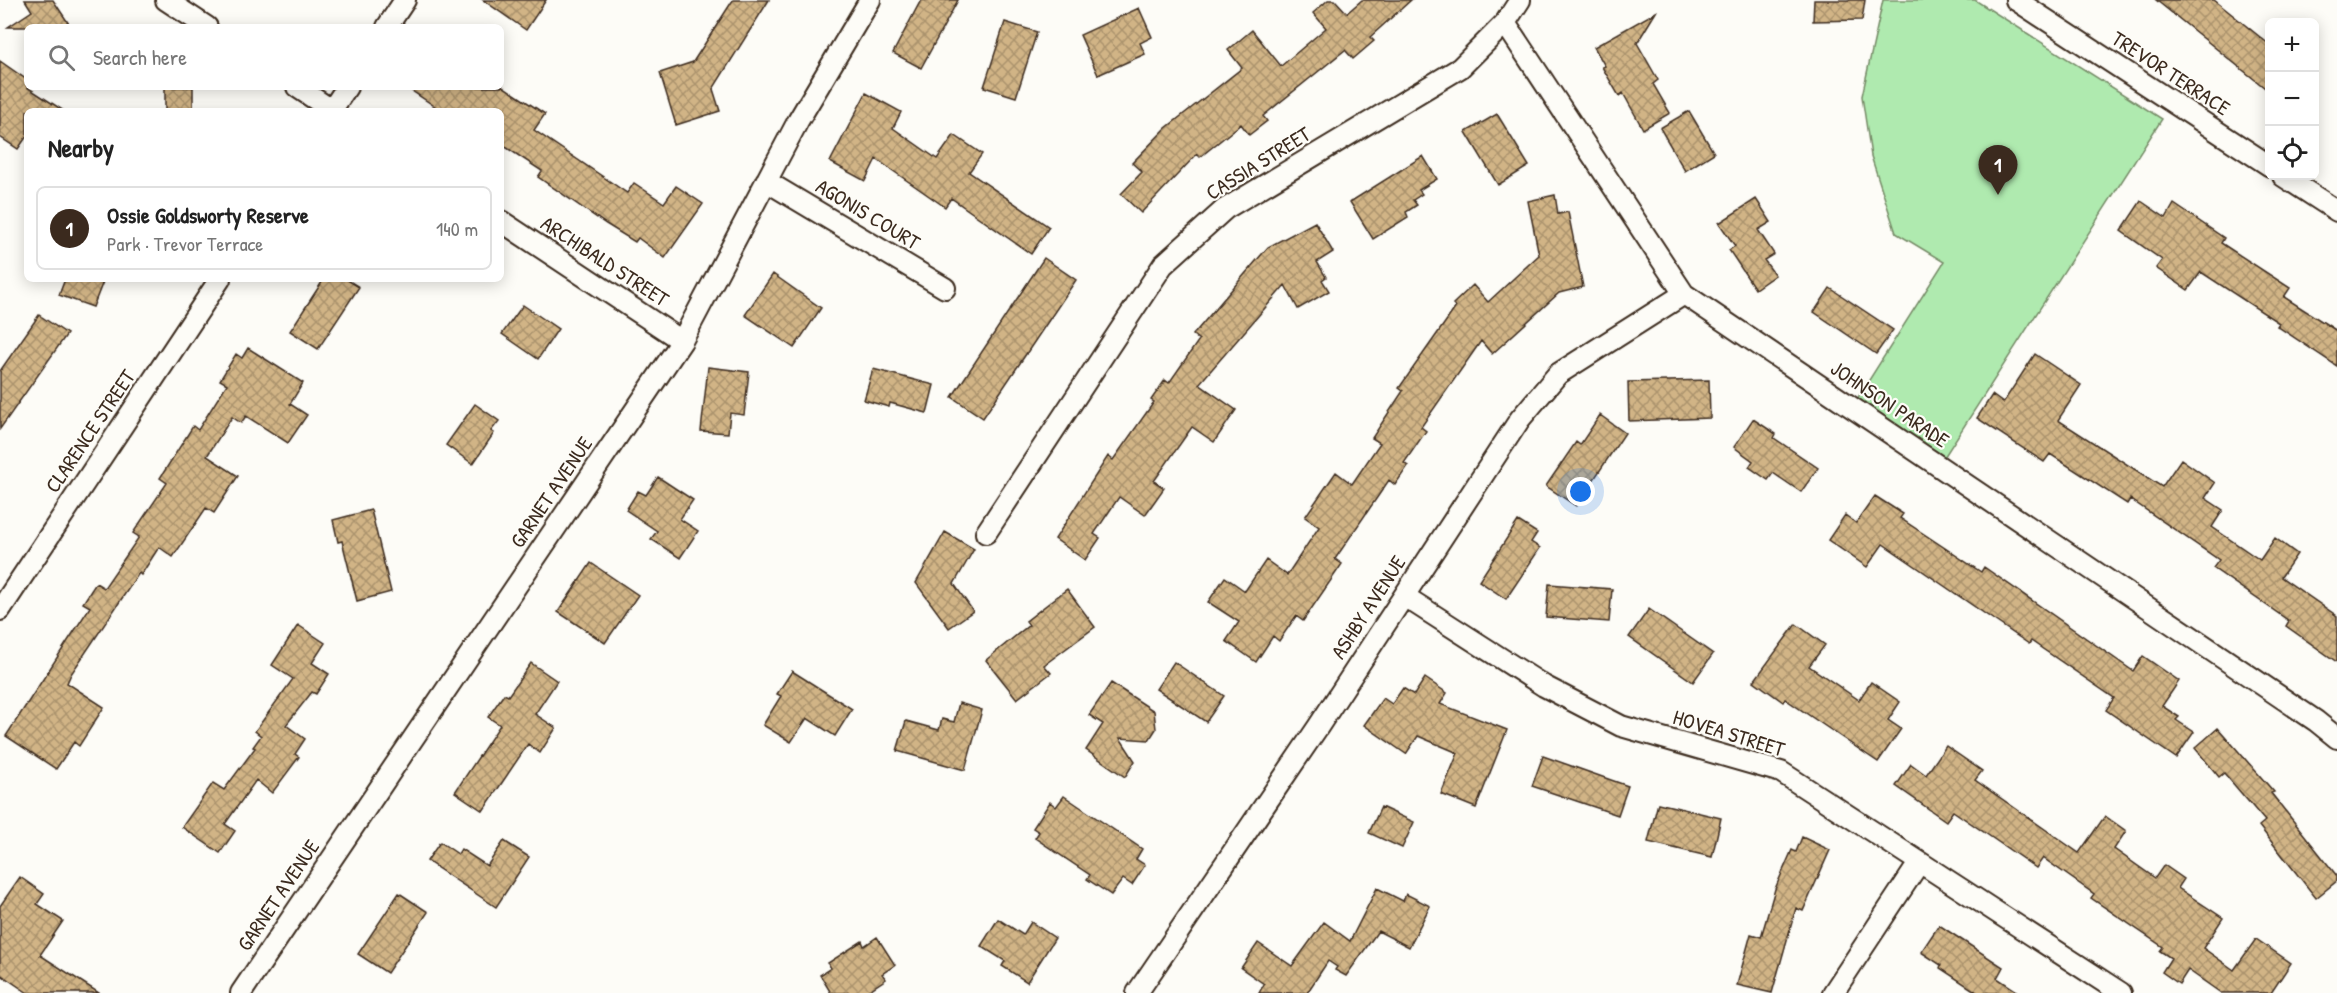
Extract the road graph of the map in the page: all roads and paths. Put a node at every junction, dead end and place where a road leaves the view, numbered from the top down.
1 (166, 0) edge
2 (405, 0) edge
3 (870, 0) edge
4 (1520, 0) edge
5 (2016, 0) edge
6 (1505, 23) junction
7 (202, 24) edge
8 (389, 24) edge
9 (301, 90) edge
10 (345, 90) edge
11 (328, 108) edge
12 (334, 108) edge
13 (2265, 163) edge
14 (2289, 180) edge
15 (766, 182) junction
16 (2337, 211) edge
17 (504, 223) edge
18 (218, 282) edge
19 (945, 288) dead end
20 (1684, 294) junction
21 (682, 341) junction
22 (986, 533) dead end
23 (1404, 596) junction
24 (0, 610) edge
25 (2337, 738) edge
26 (1919, 862) junction
27 (241, 993) edge
28 (1137, 993) edge
29 (1833, 993) edge
30 (2121, 993) edge

1 - 7 street
2 - 8 street
3 - 15 street, GARNET AVENUE
4 - 6 street, CASSIA STREET
5 - 13 street, TREVOR TERRACE
6 - 20 street, JOHNSON PARADE
6 - 22 street, CASSIA STREET
9 - 11 street
10 - 12 street
14 - 16 street
15 - 19 street, AGONIS COURT
15 - 21 street, GARNET AVENUE
17 - 21 street, ARCHIBALD STREET
18 - 24 street, CLARENCE STREET
20 - 23 street, ASHBY AVENUE
20 - 25 street, JOHNSON PARADE
21 - 27 street, GARNET AVENUE
23 - 26 street, HOVEA STREET
23 - 28 street, ASHBY AVENUE
26 - 29 street
26 - 30 street, HOVEA STREET

